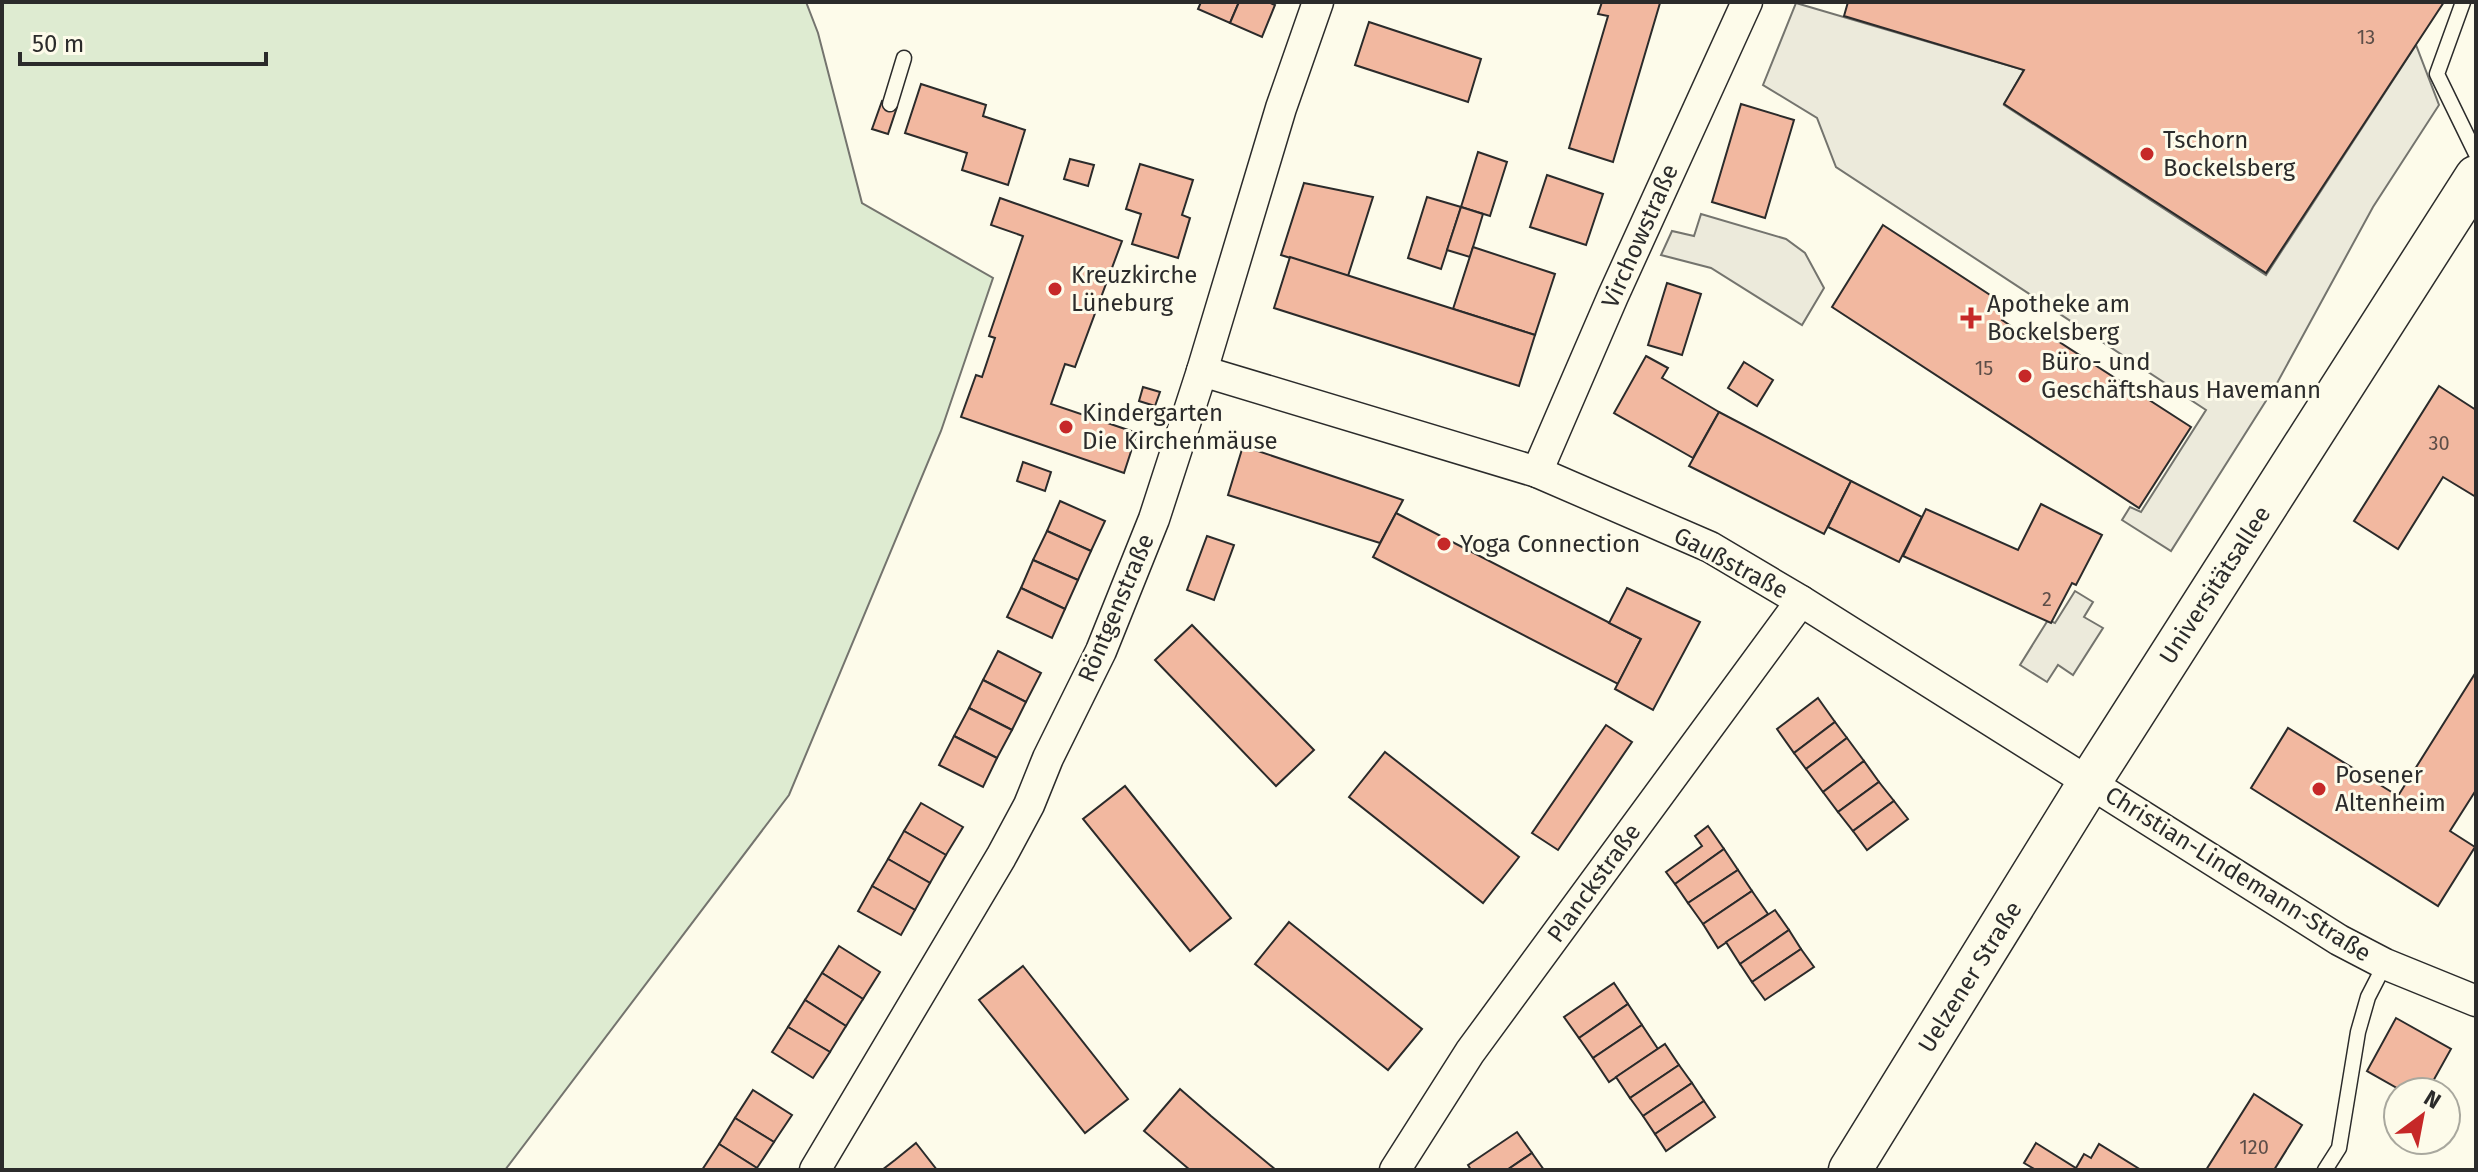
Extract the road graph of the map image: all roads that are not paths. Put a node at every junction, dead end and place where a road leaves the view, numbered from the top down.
1 (1318, 2) edge
2 (1747, 2) edge
3 (2463, 2) edge
4 (904, 58) dead end
5 (890, 104) dead end
6 (2476, 154) edge
7 (2476, 177) edge
8 (1202, 371) junction
9 (1537, 472) junction
10 (1801, 601) junction
11 (2089, 783) junction
12 (2385, 964) junction
13 (2476, 1001) edge
14 (815, 1170) edge
15 (1395, 1170) edge
16 (1850, 1170) edge
17 (2325, 1170) edge

1 - 8 street, Röntgenstraße
2 - 9 street, Virchowstraße
3 - 6 lane
4 - 5 lane
7 - 11 main road, Universitätsallee
8 - 9 street, Gaußstraße
8 - 14 street, Röntgenstraße
9 - 10 street, Gaußstraße
10 - 11 street, Gaußstraße
10 - 15 street, Planckstraße
11 - 12 street, Christian-Lindemann-Straße
11 - 16 main road, Uelzener Straße
12 - 13 street, Christian-Lindemann-Straße
12 - 17 lane

